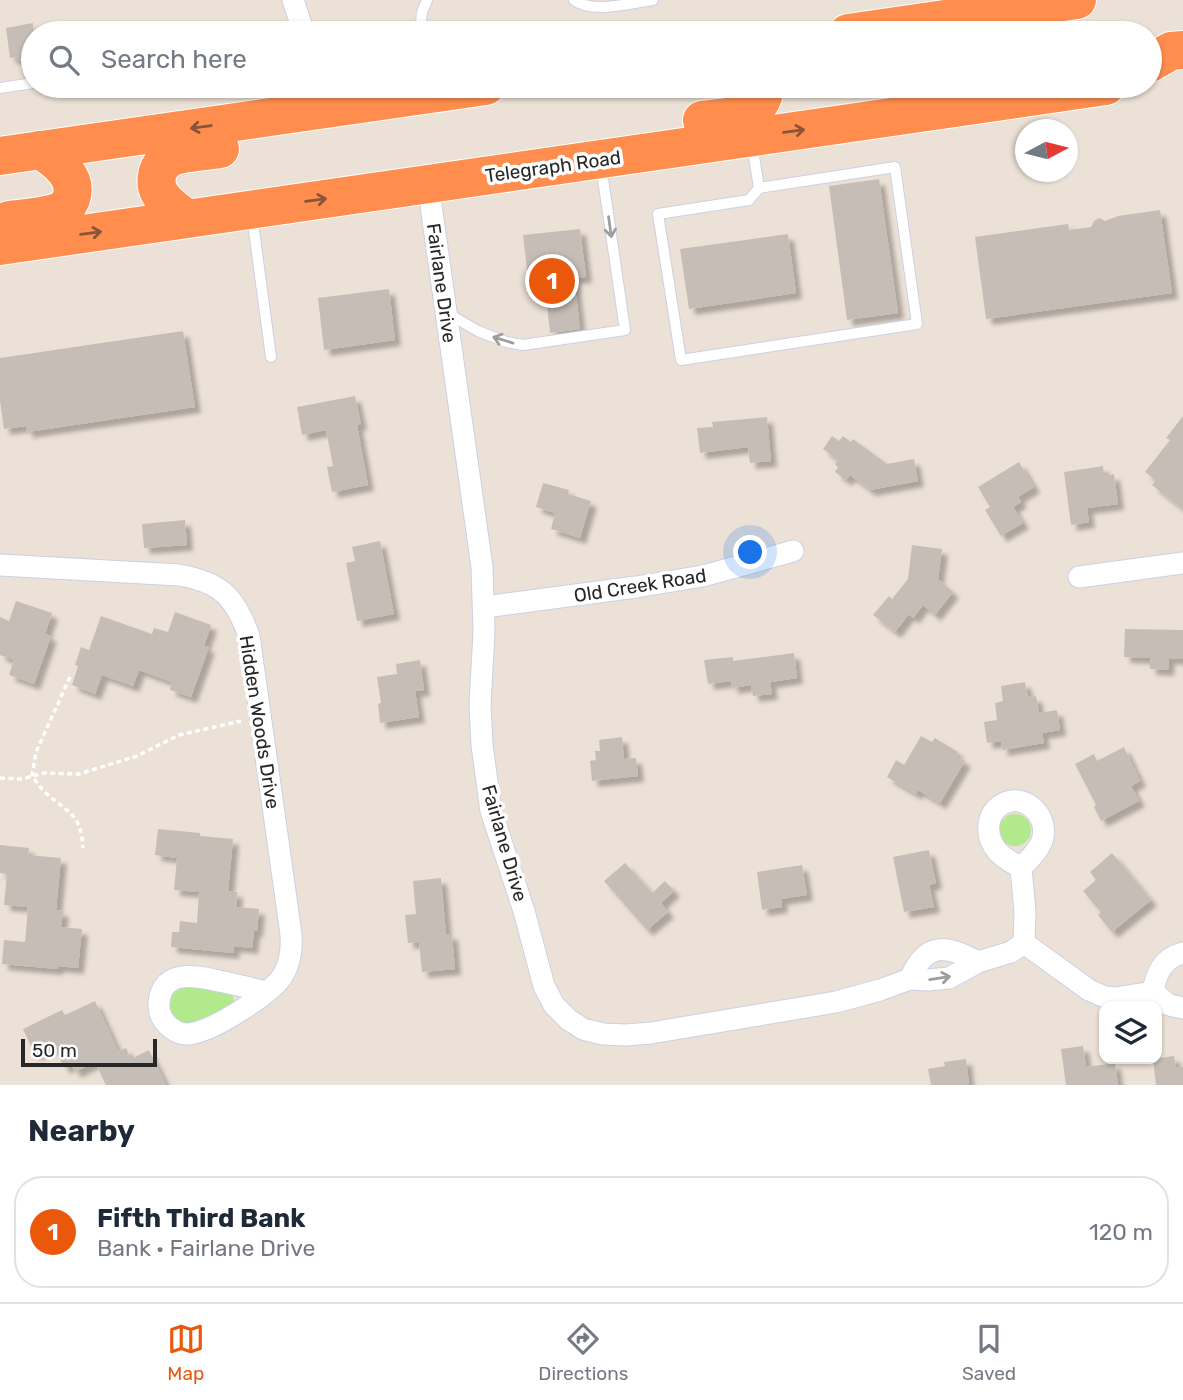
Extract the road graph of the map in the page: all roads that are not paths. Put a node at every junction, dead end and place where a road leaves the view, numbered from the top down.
1 (293, 0) edge
2 (427, 0) edge
3 (574, 0) edge
4 (653, 0) edge
5 (1077, 0) edge
6 (1096, 0) edge
7 (300, 21) edge
8 (421, 21) edge
9 (931, 21) edge
10 (1062, 21) edge
11 (1183, 50) edge
12 (1162, 56) edge
13 (1183, 75) edge
14 (1162, 78) edge
15 (21, 85) edge
16 (0, 88) edge
17 (315, 98) edge
18 (763, 98) edge
19 (933, 98) edge
20 (890, 101) edge
21 (751, 137) junction
22 (40, 150) junction
23 (0, 156) edge
24 (600, 159) junction
25 (520, 171) junction
26 (428, 184) junction
27 (759, 188) junction
28 (251, 210) junction
29 (187, 219) junction
30 (0, 221) edge
31 (0, 246) edge
32 (447, 313) junction
33 (271, 357) dead end
34 (793, 551) dead end
35 (1183, 563) edge
36 (0, 565) edge
37 (1079, 577) dead end
38 (485, 607) junction
39 (1021, 867) dead end
40 (1024, 943) junction
41 (1183, 953) edge
42 (266, 992) dead end
43 (1153, 992) junction
44 (1183, 1008) edge

1 - 7 street
2 - 8 lane
3 - 4 lane
5 - 9 highway
6 - 10 highway
11 - 12 highway
13 - 14 highway
15 - 16 lane
17 -> 22 highway
17 - 29 highway
18 - 25 highway
19 - 20 highway, Telegraph Road
21 -> 20 highway, Telegraph Road
21 - 24 highway, Telegraph Road
21 - 27 lane
22 - 23 highway
22 - 30 highway
24 - 25 highway, Telegraph Road
24 -> 32 lane
25 - 26 highway, Telegraph Road
28 -> 26 highway, Telegraph Road
26 - 32 street, Fairlane Drive
27 - 27 lane
28 - 29 highway, Telegraph Road
28 - 33 lane
31 -> 29 highway, Telegraph Road
32 - 38 street, Fairlane Drive
34 - 38 street, Old Creek Road
35 - 37 street
36 - 42 street, Hidden Woods Drive
38 - 40 street, Fairlane Drive
39 - 40 street
40 - 43 street
41 - 43 street
43 - 44 street

